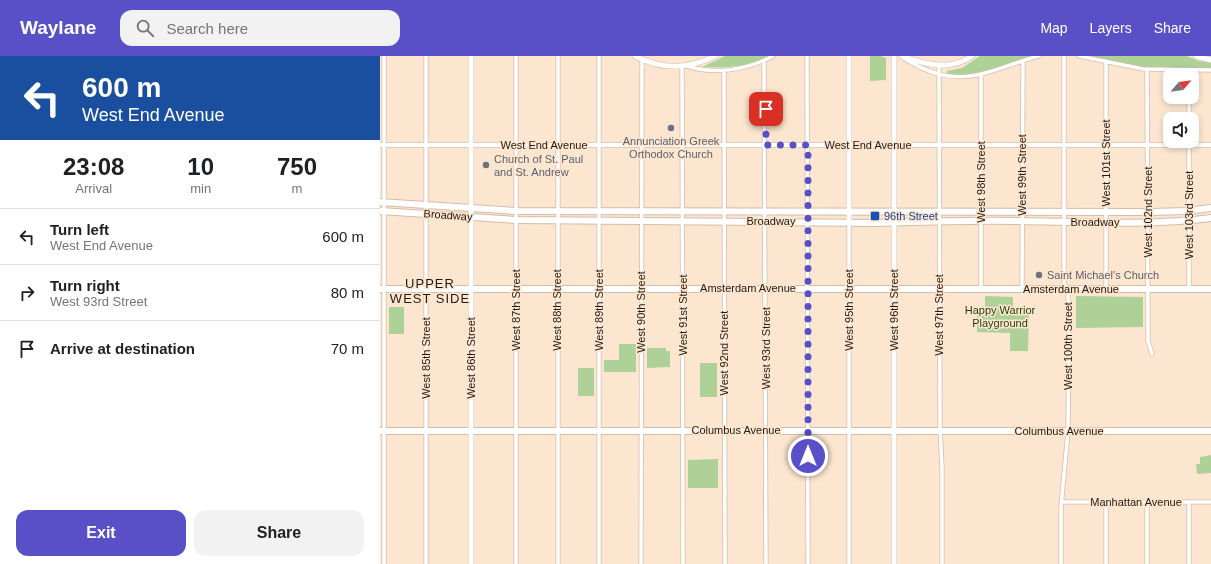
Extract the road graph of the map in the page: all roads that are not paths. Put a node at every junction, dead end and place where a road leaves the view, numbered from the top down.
1 (384, 56) edge
2 (426, 56) edge
3 (471, 56) edge
4 (516, 56) edge
5 (558, 56) edge
6 (599, 56) edge
7 (635, 56) edge
8 (715, 56) edge
9 (773, 56) edge
10 (807, 56) edge
11 (849, 56) edge
12 (894, 56) edge
13 (902, 56) edge
14 (972, 56) edge
15 (1039, 56) edge
16 (1064, 56) edge
17 (1080, 56) edge
18 (1196, 56) edge
19 (642, 59) junction
20 (1211, 60) edge
21 (764, 61) junction
22 (1022, 61) junction
23 (1106, 62) junction
24 (939, 65) junction
25 (684, 67) junction
26 (1147, 69) junction
27 (1163, 69) edge
28 (724, 70) junction
29 (1199, 70) edge
30 (1211, 70) edge
31 (939, 74) junction
32 (981, 75) junction
33 (1163, 144) edge
34 (1199, 144) edge
35 (382, 145) edge
36 (426, 145) junction
37 (471, 145) junction
38 (516, 145) junction
39 (558, 145) junction
40 (600, 145) junction
41 (641, 145) junction
42 (683, 145) junction
43 (724, 145) junction
44 (766, 145) junction
45 (808, 145) junction
46 (850, 145) junction
47 (894, 145) junction
48 (939, 145) junction
49 (980, 145) junction
50 (1022, 145) junction
51 (1064, 145) junction
52 (1106, 145) junction
53 (1148, 145) junction
54 (1211, 145) edge
55 (1189, 148) edge
56 (382, 202) edge
57 (426, 205) junction
58 (471, 208) junction
59 (1211, 208) edge
60 (382, 211) edge
61 (516, 211) junction
62 (558, 211) junction
63 (766, 211) junction
64 (849, 211) junction
65 (895, 211) junction
66 (939, 211) junction
67 (981, 211) junction
68 (1022, 211) junction
69 (1189, 211) junction
70 (599, 212) junction
71 (641, 212) junction
72 (683, 212) junction
73 (724, 212) junction
74 (808, 212) junction
75 (1064, 212) junction
76 (1106, 212) junction
77 (1147, 212) junction
78 (426, 214) junction
79 (471, 217) junction
80 (1211, 218) edge
81 (516, 220) junction
82 (558, 220) junction
83 (599, 220) junction
84 (641, 221) junction
85 (683, 221) junction
86 (724, 221) junction
87 (939, 221) junction
88 (981, 221) junction
89 (1022, 221) junction
90 (1189, 221) junction
91 (766, 222) junction
92 (808, 222) junction
93 (1064, 222) junction
94 (1106, 222) junction
95 (1147, 222) junction
96 (849, 223) junction
97 (894, 223) junction
98 (724, 288) junction
99 (766, 288) junction
100 (808, 288) junction
101 (849, 288) junction
102 (894, 288) junction
103 (939, 288) junction
104 (981, 288) junction
105 (1189, 288) junction
106 (1211, 288) edge
107 (382, 289) edge
108 (426, 289) junction
109 (471, 289) junction
110 (516, 289) junction
111 (557, 289) junction
112 (599, 289) junction
113 (641, 289) junction
114 (683, 289) junction
115 (1022, 289) junction
116 (1066, 289) junction
117 (1106, 289) junction
118 (1148, 289) junction
119 (1152, 354) dead end
120 (641, 430) junction
121 (766, 430) junction
122 (382, 431) edge
123 (426, 431) junction
124 (471, 431) junction
125 (516, 431) junction
126 (558, 431) junction
127 (599, 431) junction
128 (683, 431) junction
129 (725, 431) junction
130 (808, 431) junction
131 (849, 431) junction
132 (894, 431) junction
133 (940, 431) junction
134 (1068, 431) junction
135 (1211, 431) edge
136 (1061, 502) junction
137 (1106, 502) junction
138 (1147, 502) junction
139 (1189, 502) junction
140 (1211, 502) edge
141 (384, 564) edge
142 (426, 564) edge
143 (471, 564) edge
144 (516, 564) edge
145 (558, 564) edge
146 (599, 564) edge
147 (641, 564) edge
148 (683, 564) edge
149 (725, 564) edge
150 (766, 564) edge
151 (808, 564) edge
152 (849, 564) edge
153 (894, 564) edge
154 (942, 564) edge
155 (1061, 564) edge
156 (1106, 564) edge
157 (1147, 564) edge
158 (1189, 564) edge

1 - 35 street
2 - 36 street, West 85th Street
3 - 37 main road, West 86th Street
4 - 38 street, West 87th Street
5 - 39 street, West 88th Street
6 - 40 street, West 89th Street
7 - 19 main road
8 - 25 main road
9 - 21 street
10 - 45 street
11 - 46 main road, West 95th Street
12 - 47 main road, West 96th Street
13 - 24 main road
13 - 31 street
14 - 24 main road
15 - 22 street
16 - 51 street, West 100th Street
17 - 23 street
18 - 20 main road
19 - 25 main road
19 - 41 street, West 90th Street
21 - 28 street
21 - 44 street, West 93rd Street
22 - 32 street
22 - 50 street, West 99th Street
23 - 26 street
23 - 52 street, West 101st Street
24 - 31 street, West 97th Street
25 - 28 street
25 - 42 street, West 91st Street
26 - 27 street
26 - 53 street, West 102nd Street
28 - 43 street, West 92nd Street
29 - 30 street
31 - 32 street
31 - 48 street, West 97th Street
32 - 49 street, West 98th Street
33 - 53 street, West End Avenue
34 - 54 street, West End Avenue
35 - 36 street, West End Avenue
35 - 56 street
36 - 37 street, West End Avenue
36 - 57 street, West 85th Street
37 - 38 street, West End Avenue
37 - 58 main road, West 86th Street
38 - 39 street, West End Avenue
38 - 61 street, West 87th Street
39 - 40 street, West End Avenue
39 - 62 street, West 88th Street
40 - 41 street, West End Avenue
40 - 70 street, West 89th Street
41 - 42 street, West End Avenue
41 - 71 street, West 90th Street
42 - 43 street, West End Avenue
42 - 72 street, West 91st Street
43 - 44 street, West End Avenue
43 - 73 street, West 92nd Street
44 - 45 street, West End Avenue
44 - 63 street, West 93rd Street
45 - 46 street, West End Avenue
45 - 74 street
46 - 47 street, West End Avenue
46 - 64 main road, West 95th Street
47 - 48 street, West End Avenue
47 - 65 main road, West 96th Street
48 - 49 street, West End Avenue
48 - 66 street, West 97th Street
49 - 50 street, West End Avenue
49 - 67 street, West 98th Street
50 - 51 street, West End Avenue
50 - 68 street, West 99th Street
51 - 52 street, West End Avenue
51 - 75 street, West 100th Street
52 - 53 street, West End Avenue
52 - 76 street, West 101st Street
53 - 77 street, West 102nd Street
55 - 69 street, West 103rd Street
56 - 57 main road, Broadway
56 - 60 street
57 - 58 main road, Broadway
57 - 78 street, West 85th Street
58 - 61 main road, Broadway
58 - 79 main road, West 86th Street
59 - 69 main road, Broadway
60 - 78 main road, Broadway
60 - 107 street
61 - 62 main road, Broadway
61 - 81 street, West 87th Street
62 - 70 main road, Broadway
62 - 82 street, West 88th Street
63 - 73 main road, Broadway
63 - 74 main road, Broadway
63 - 91 street, West 93rd Street
64 - 65 main road, Broadway
64 - 74 main road, Broadway
64 - 96 main road, West 95th Street
65 - 66 main road, Broadway
65 - 97 main road, West 96th Street
66 - 67 main road, Broadway
66 - 87 street, West 97th Street
67 - 68 main road, Broadway
67 - 88 street, West 98th Street
68 - 75 main road, Broadway
68 - 89 street, West 99th Street
69 - 77 main road, Broadway
69 - 90 street, West 103rd Street
70 - 71 main road, Broadway
70 - 83 street, West 89th Street
71 - 72 main road, Broadway
71 - 84 street, West 90th Street
72 - 73 main road, Broadway
72 - 85 street, West 91st Street
73 - 86 street, West 92nd Street
74 - 92 street
75 - 76 main road, Broadway
75 - 93 street, West 100th Street
76 - 77 main road, Broadway
76 - 94 street, West 101st Street
77 - 95 street, West 102nd Street
78 - 79 main road, Broadway
78 - 108 street, West 85th Street
79 - 81 main road, Broadway
79 - 109 main road, West 86th Street
80 - 90 main road, Broadway
81 - 82 main road, Broadway
81 - 110 street, West 87th Street
82 - 83 main road, Broadway
82 - 111 street, West 88th Street
83 - 84 main road, Broadway
83 - 112 street, West 89th Street
84 - 85 main road, Broadway
84 - 113 street, West 90th Street
85 - 86 main road, Broadway
85 - 114 street, West 91st Street
86 - 91 main road, Broadway
86 - 98 street, West 92nd Street
87 - 88 main road, Broadway
87 - 97 main road, Broadway
87 - 103 street, West 97th Street
88 - 89 main road, Broadway
88 - 104 street, West 98th Street
89 - 93 main road, Broadway
89 - 115 street, West 99th Street
90 - 95 main road, Broadway
90 - 105 street, West 103rd Street
91 - 92 main road, Broadway
91 - 99 street, West 93rd Street
92 - 96 main road, Broadway
92 - 100 street
93 - 94 main road, Broadway
93 - 116 street, West 100th Street
94 - 95 main road, Broadway
94 - 117 street, West 101st Street
95 - 118 street, West 102nd Street
96 - 97 main road, Broadway
96 - 101 street, West 95th Street
97 - 102 main road, West 96th Street
98 - 99 main road, Amsterdam Avenue
98 - 114 main road, Amsterdam Avenue
98 - 129 street, West 92nd Street
99 - 100 main road, Amsterdam Avenue
99 - 121 street, West 93rd Street
100 - 101 main road, Amsterdam Avenue
100 - 130 street
101 - 102 main road, Amsterdam Avenue
101 - 131 street, West 95th Street
102 - 103 main road, Amsterdam Avenue
102 - 132 main road, West 96th Street
103 - 104 main road, Amsterdam Avenue
103 - 133 street, West 97th Street
104 - 115 main road, Amsterdam Avenue
105 - 106 main road, Amsterdam Avenue
105 - 118 main road, Amsterdam Avenue
107 - 108 main road, Amsterdam Avenue
107 - 122 street
108 - 109 main road, Amsterdam Avenue
108 - 123 street, West 85th Street
109 - 110 main road, Amsterdam Avenue
109 - 124 main road, West 86th Street
110 - 111 main road, Amsterdam Avenue
110 - 125 street, West 87th Street
111 - 112 main road, Amsterdam Avenue
111 - 126 street, West 88th Street
112 - 113 main road, Amsterdam Avenue
112 - 127 street, West 89th Street
113 - 114 main road, Amsterdam Avenue
113 - 120 street, West 90th Street
114 - 128 street, West 91st Street
115 - 116 main road, Amsterdam Avenue
116 - 117 main road, Amsterdam Avenue
116 - 134 street, West 100th Street
117 - 118 main road, Amsterdam Avenue
118 - 119 street, West 102nd Street
120 - 127 main road, Columbus Avenue
120 - 128 main road, Columbus Avenue
120 - 147 street, West 90th Street
121 - 129 main road, Columbus Avenue
121 - 130 main road, Columbus Avenue
121 - 150 street, West 93rd Street
122 - 123 main road, Columbus Avenue
122 - 141 street
123 - 124 main road, Columbus Avenue
123 - 142 street, West 85th Street
124 - 125 main road, Columbus Avenue
124 - 143 main road, West 86th Street
125 - 126 main road, Columbus Avenue
125 - 144 street, West 87th Street
126 - 127 main road, Columbus Avenue
126 - 145 street, West 88th Street
127 - 146 street, West 89th Street
128 - 129 main road, Columbus Avenue
128 - 148 street, West 91st Street
129 - 149 street, West 92nd Street
130 - 131 main road, Columbus Avenue
130 - 151 street
131 - 132 main road, Columbus Avenue
131 - 152 street, West 95th Street
132 - 133 main road, Columbus Avenue
132 - 153 main road, West 96th Street
133 - 134 main road, Columbus Avenue
133 - 154 street, West 97th Street
134 - 135 main road, Columbus Avenue
134 - 136 street, West 100th Street
136 - 137 street, Manhattan Avenue
136 - 155 street, West 100th Street
137 - 138 street, Manhattan Avenue
137 - 156 street
138 - 139 street, Manhattan Avenue
138 - 157 street
139 - 140 street, Manhattan Avenue
139 - 158 street

